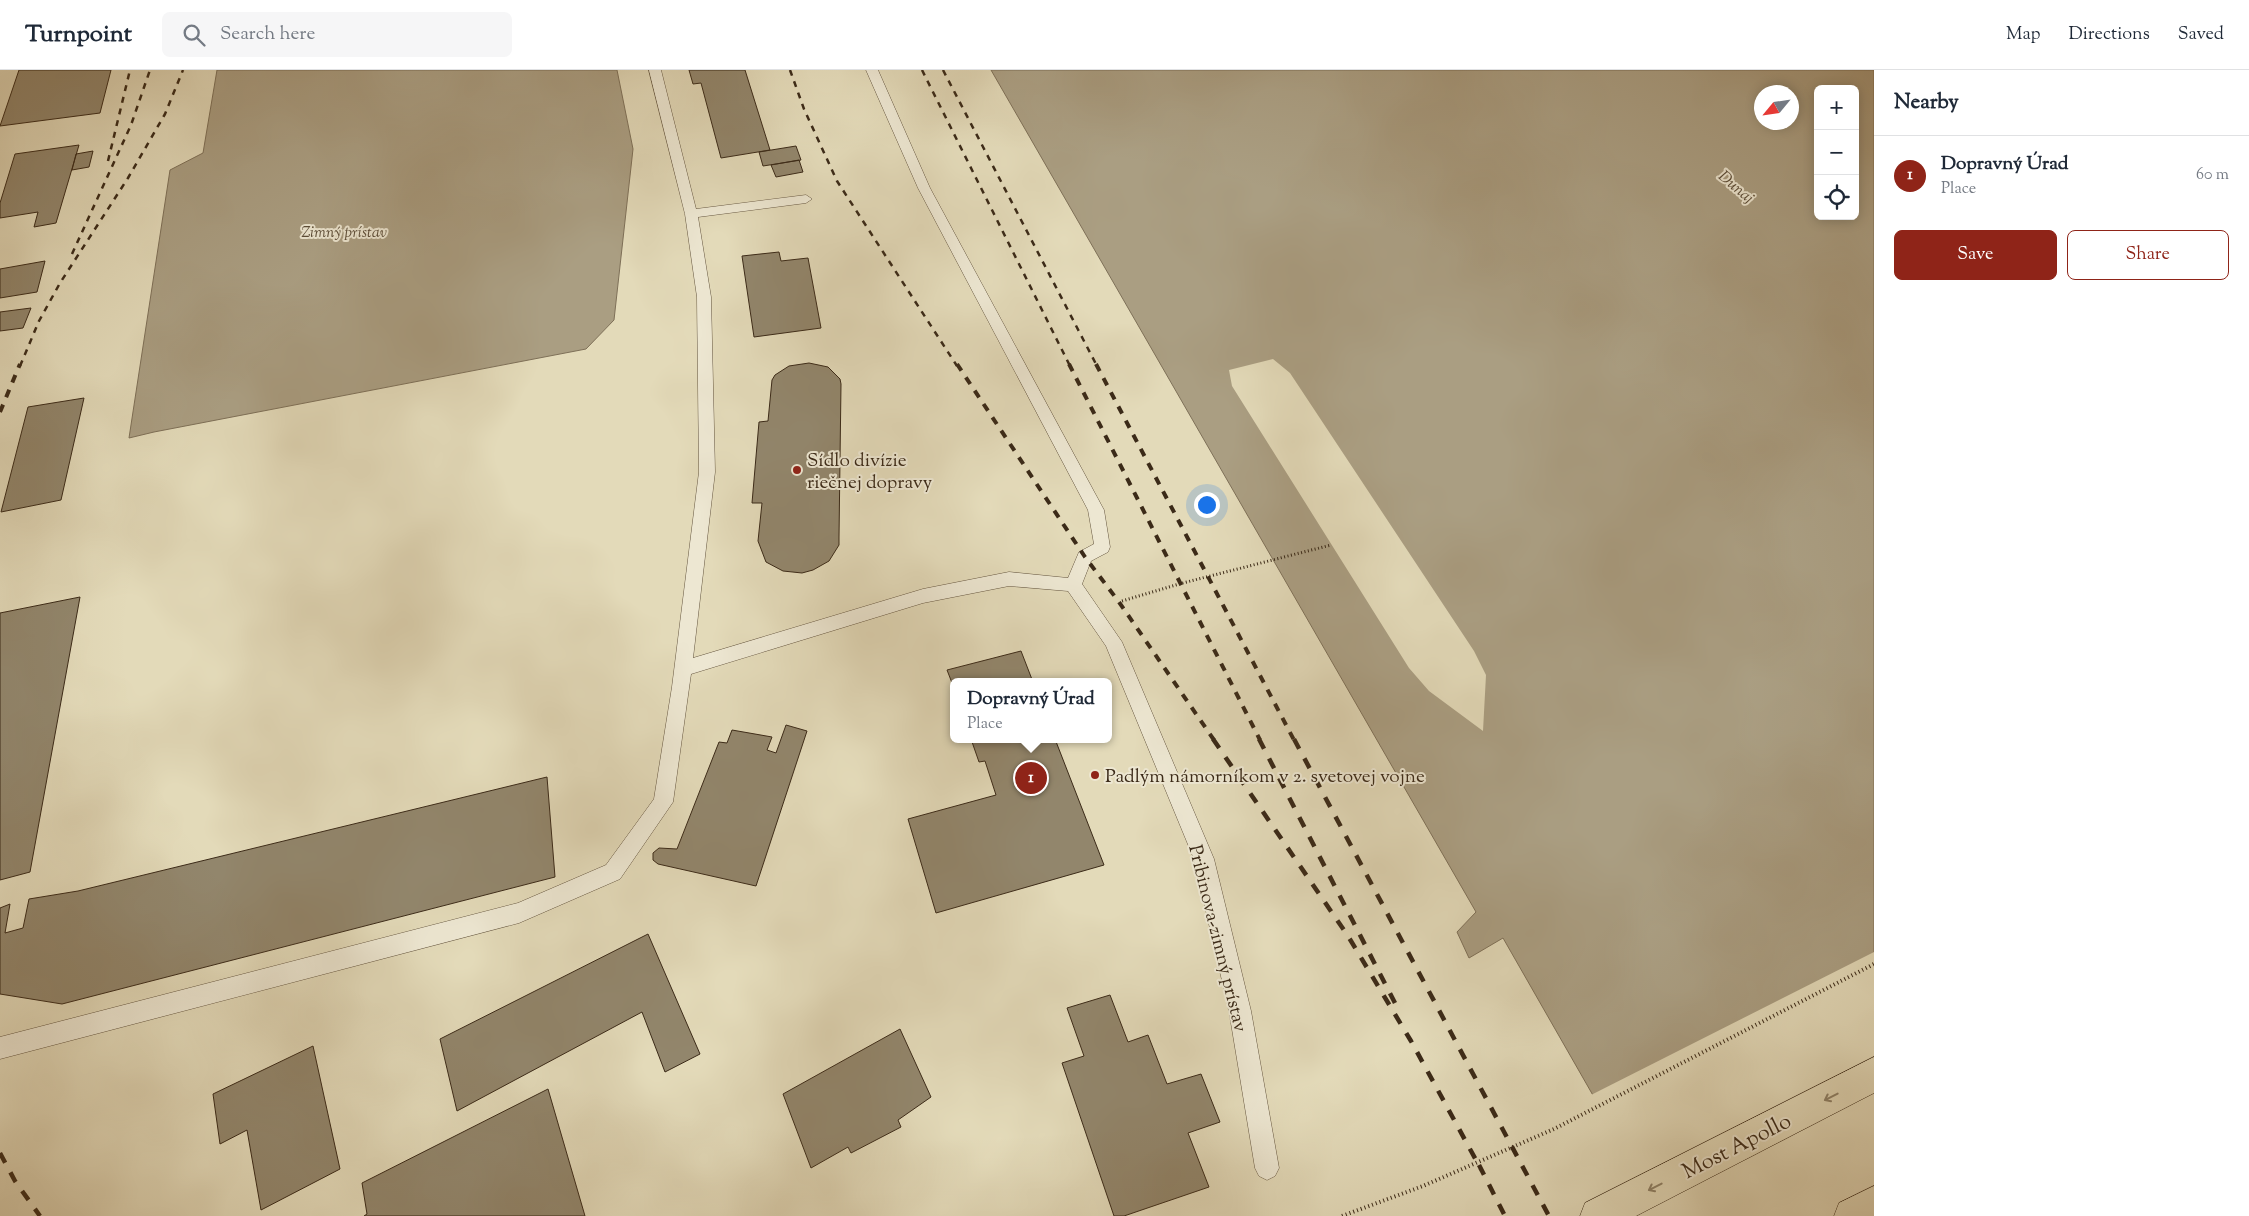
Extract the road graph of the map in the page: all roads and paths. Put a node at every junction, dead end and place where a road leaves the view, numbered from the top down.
1 (655, 70) edge
2 (872, 70) edge
3 (806, 199) dead end
4 (691, 214) junction
5 (1332, 545) dead end
6 (1073, 585) junction
7 (1090, 610) junction
8 (683, 669) junction
9 (1874, 964) edge
10 (0, 1048) edge
11 (1874, 1074) edge
12 (1267, 1168) dead end
13 (1874, 1204) edge
14 (1342, 1216) edge
15 (1598, 1216) edge
16 (1852, 1216) edge

1 - 4 lane
2 - 6 lane
3 - 4 lane
4 - 8 lane
5 - 7 path
6 - 7 lane, Pribinova-zimný prístav
6 - 8 lane
7 - 12 lane, Pribinova-zimný prístav
8 - 10 lane
9 - 14 path, bridge
11 -> 15 main road, Most Apollo
13 - 16 main road

